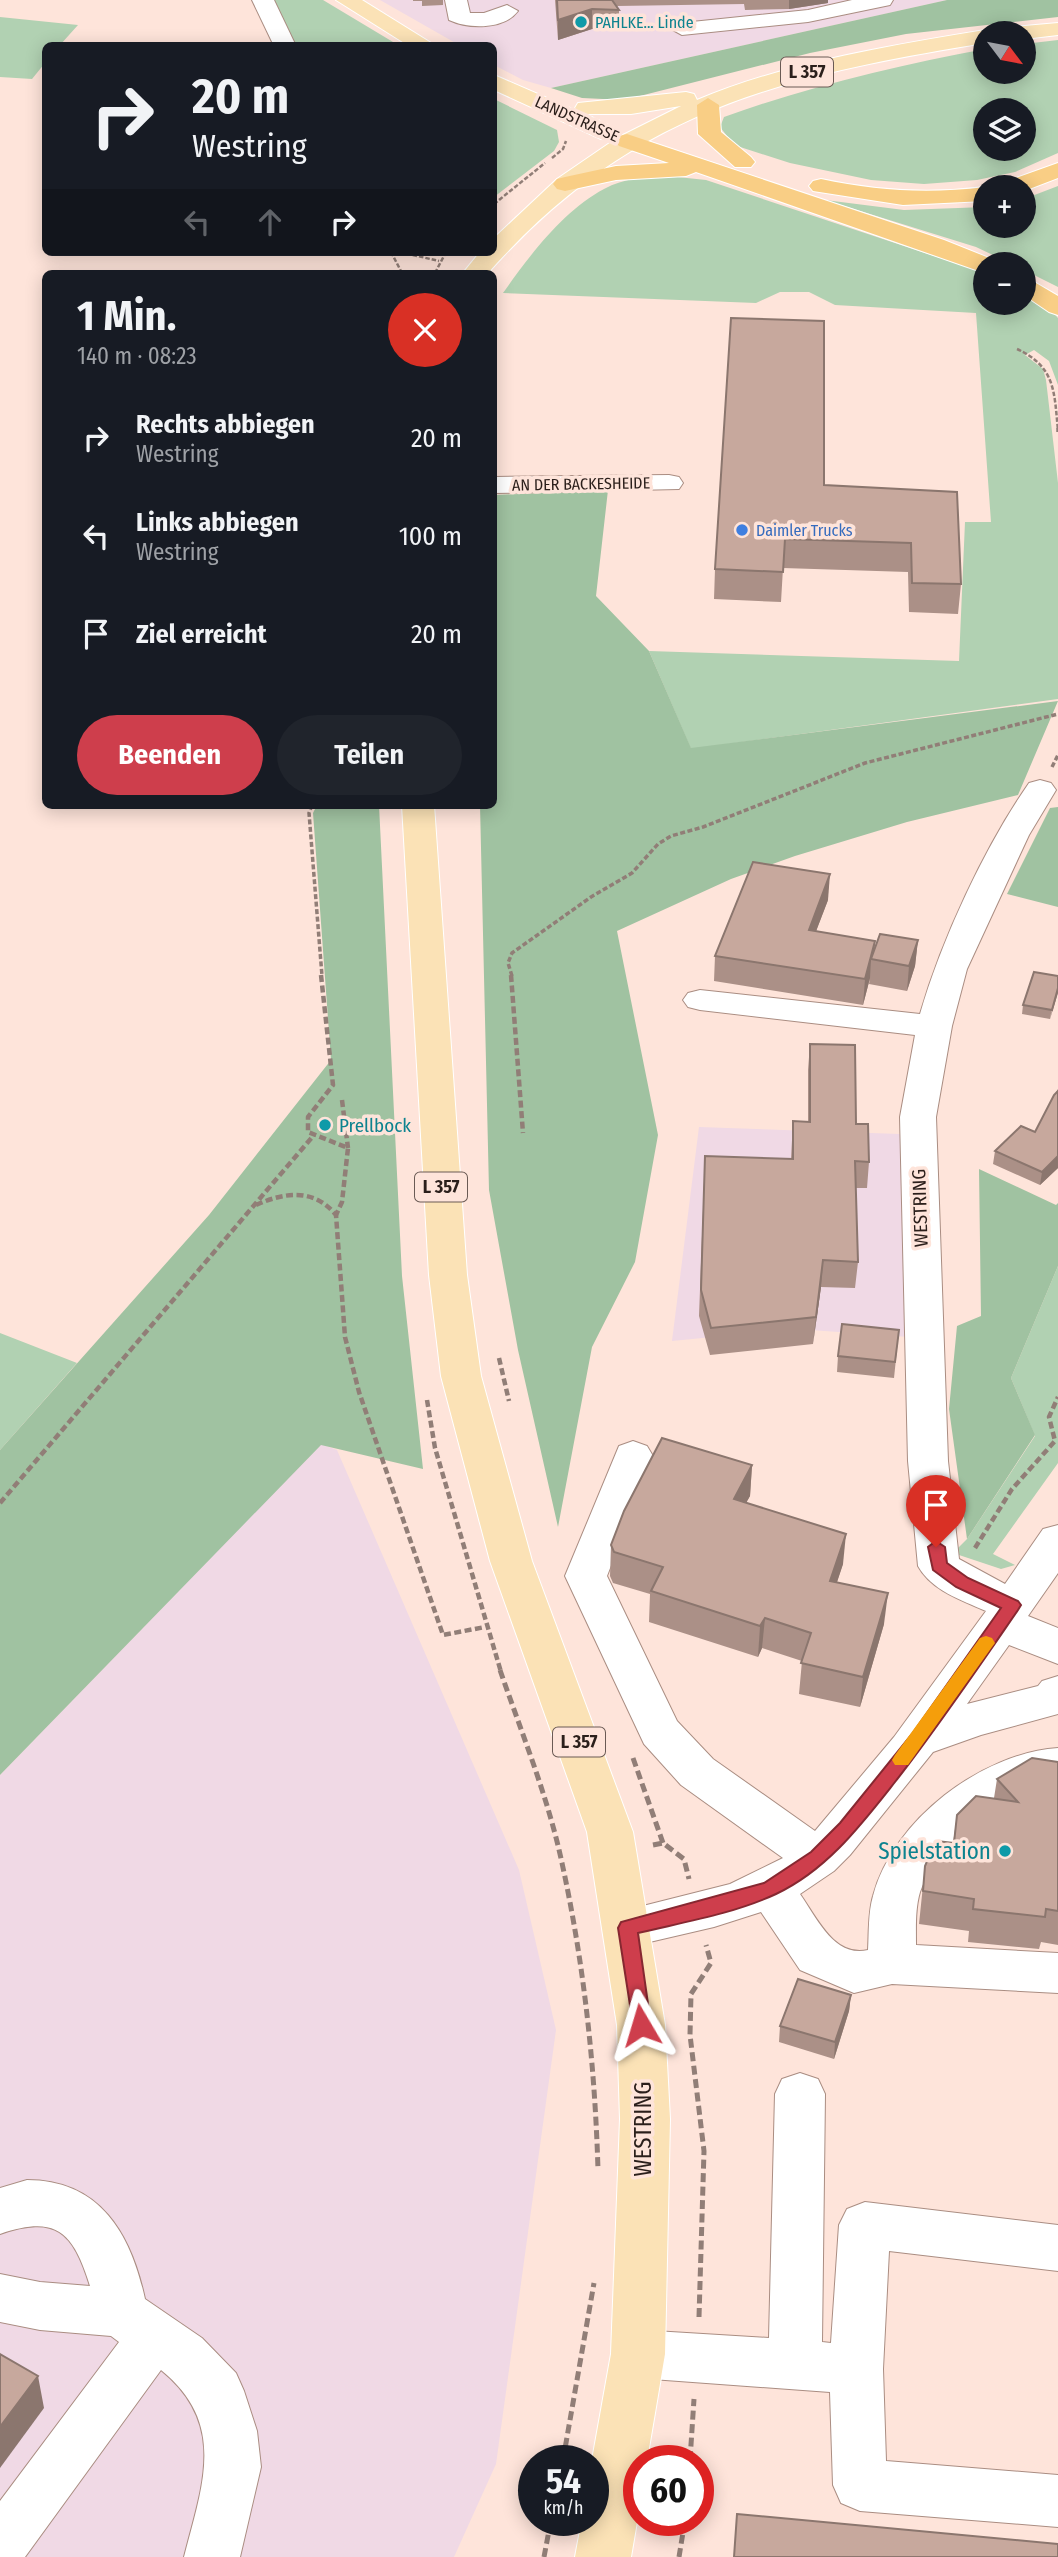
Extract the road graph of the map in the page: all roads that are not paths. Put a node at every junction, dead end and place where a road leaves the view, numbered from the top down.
1 (262, 0) edge
2 (347, 0) edge
3 (456, 0) edge
4 (882, 0) edge
5 (507, 10) dead end
6 (682, 29) dead end
7 (1058, 29) edge
8 (1036, 31) edge
9 (973, 39) edge
10 (283, 42) edge
11 (418, 42) edge
12 (497, 83) edge
13 (747, 89) junction
14 (527, 97) junction
15 (708, 105) junction
16 (586, 108) junction
17 (650, 130) junction
18 (627, 141) junction
19 (743, 162) junction
20 (1058, 170) edge
21 (710, 171) junction
22 (1036, 178) edge
23 (565, 184) junction
24 (973, 195) edge
25 (497, 248) edge
26 (490, 256) edge
27 (973, 260) edge
28 (478, 270) edge
29 (1036, 292) edge
30 (1058, 307) edge
31 (669, 483) dead end
32 (497, 485) edge
33 (1040, 790) dead end
34 (418, 809) edge
35 (700, 1000) dead end
36 (934, 1026) junction
37 (633, 1456) dead end
38 (1058, 1540) edge
39 (1005, 1616) junction
40 (1058, 1648) edge
41 (1058, 1693) edge
42 (918, 1739) junction
43 (1058, 1766) edge
44 (818, 1858) junction
45 (770, 1888) junction
46 (628, 1928) junction
47 (892, 1964) junction
48 (1058, 1973) edge
49 (800, 2094) dead end
50 (0, 2211) edge
51 (1058, 2248) edge
52 (0, 2298) edge
53 (138, 2324) junction
54 (638, 2354) junction
55 (795, 2366) junction
56 (856, 2369) junction
57 (1058, 2501) edge
58 (0, 2546) edge
59 (212, 2557) edge
60 (603, 2557) edge

1 - 10 street
2 - 11 main road
3 - 5 street
4 - 6 street
7 - 8 main road
9 - 13 main road, L 357
12 - 14 main road, LANDSTRASSE
13 - 15 main road, L 357
13 - 16 main road
14 - 16 main road, LANDSTRASSE
14 - 18 main road, LANDSTRASSE
15 - 17 main road, L 357
15 - 19 highway
16 - 17 main road, LANDSTRASSE
17 - 18 main road, L 357
17 - 19 highway
18 - 21 highway
18 - 23 main road, L 357
19 - 24 highway
20 - 22 highway
21 - 23 highway
21 - 27 highway
23 - 25 main road, L 357
26 - 28 main road, L 357
29 - 30 highway
31 - 32 street, AN DER BACKESHEIDE
33 - 36 street, WESTRING
34 - 46 main road, L 357
35 - 36 street
36 - 39 street, WESTRING
37 - 44 street
38 - 39 street
39 - 40 street, WESTRING
39 - 42 street
41 - 42 street
42 - 44 street
43 - 47 street
44 - 45 street
45 - 46 street
45 - 47 street
46 - 54 main road, WESTRING / L 357
47 - 48 street
49 - 55 street
50 - 53 street
51 - 56 street
52 - 53 street
53 - 58 street
53 - 59 street
54 - 55 street
54 - 60 main road, WESTRING / L 357
55 - 56 street
56 - 57 street

